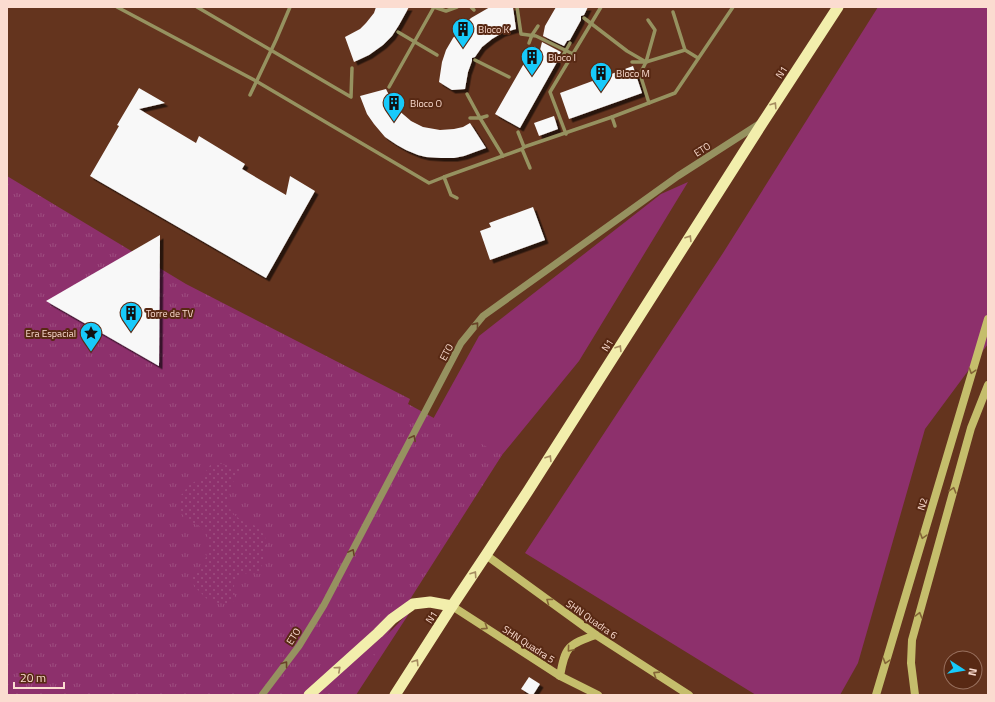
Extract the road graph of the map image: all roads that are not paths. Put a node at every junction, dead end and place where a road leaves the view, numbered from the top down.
1 (117, 7) edge
2 (198, 7) edge
3 (290, 7) edge
4 (434, 7) edge
5 (457, 7) edge
6 (517, 7) edge
7 (601, 7) edge
8 (733, 7) edge
9 (838, 7) edge
10 (673, 12) dead end
11 (584, 18) dead end
12 (648, 20) dead end
13 (591, 23) junction
14 (538, 26) dead end
15 (398, 32) dead end
16 (532, 35) junction
17 (414, 42) junction
18 (529, 43) dead end
19 (570, 43) dead end
20 (271, 50) junction
21 (685, 50) junction
22 (566, 51) junction
23 (573, 54) junction
24 (437, 55) dead end
25 (698, 58) junction
26 (475, 60) dead end
27 (560, 61) dead end
28 (632, 62) dead end
29 (646, 62) junction
30 (352, 68) dead end
31 (509, 77) dead end
32 (256, 81) junction
33 (389, 87) dead end
34 (467, 94) dead end
35 (250, 95) dead end
36 (649, 103) junction
37 (487, 116) dead end
38 (612, 117) junction
39 (470, 118) dead end
40 (480, 118) junction
41 (763, 122) junction
42 (615, 126) dead end
43 (518, 132) dead end
44 (566, 134) junction
45 (523, 148) junction
46 (503, 156) junction
47 (530, 168) dead end
48 (444, 177) junction
49 (457, 198) dead end
50 (988, 319) edge
51 (988, 385) edge
52 (486, 555) junction
53 (452, 606) junction
54 (596, 635) junction
55 (560, 676) junction
56 (262, 695) edge
57 (309, 695) edge
58 (395, 695) edge
59 (598, 695) edge
60 (689, 695) edge
61 (876, 695) edge
62 (914, 695) edge

1 - 32 street
2 - 20 street
3 - 20 street
4 - 5 street
4 - 17 street
6 - 16 street
7 - 13 street
8 - 25 street
41 -> 9 highway, N1
10 - 21 street
11 - 13 street
12 - 29 street
13 - 23 street
13 - 29 street
14 - 16 street
15 - 17 street
16 - 18 street
16 - 22 street
17 - 24 street
17 - 33 street
19 - 22 street
20 - 30 street
20 - 32 street
21 - 25 street
21 - 29 street
22 - 23 street
22 - 27 street
23 - 44 street
25 - 36 street
26 - 31 street
28 - 29 street
29 - 36 street
32 - 35 street
32 - 48 street
34 - 40 street
36 - 38 street
37 - 40 street
38 - 42 street
38 - 44 street
39 - 40 street
40 - 46 street
52 -> 41 highway, N1
56 -> 41 street, ETO
43 - 45 street
44 - 45 street
45 - 46 street
45 - 47 street
46 - 48 street
48 - 49 street
50 -> 61 main road, N2
62 -> 51 main road
53 -> 52 highway, N1
54 -> 52 main road, SHN Quadra 6
53 -> 55 main road, SHN Quadra 5
57 -> 53 highway
58 -> 53 highway, N1
54 -> 55 main road
60 -> 54 main road, SHN Quadra 6
55 - 59 main road, SHN Quadra 5

